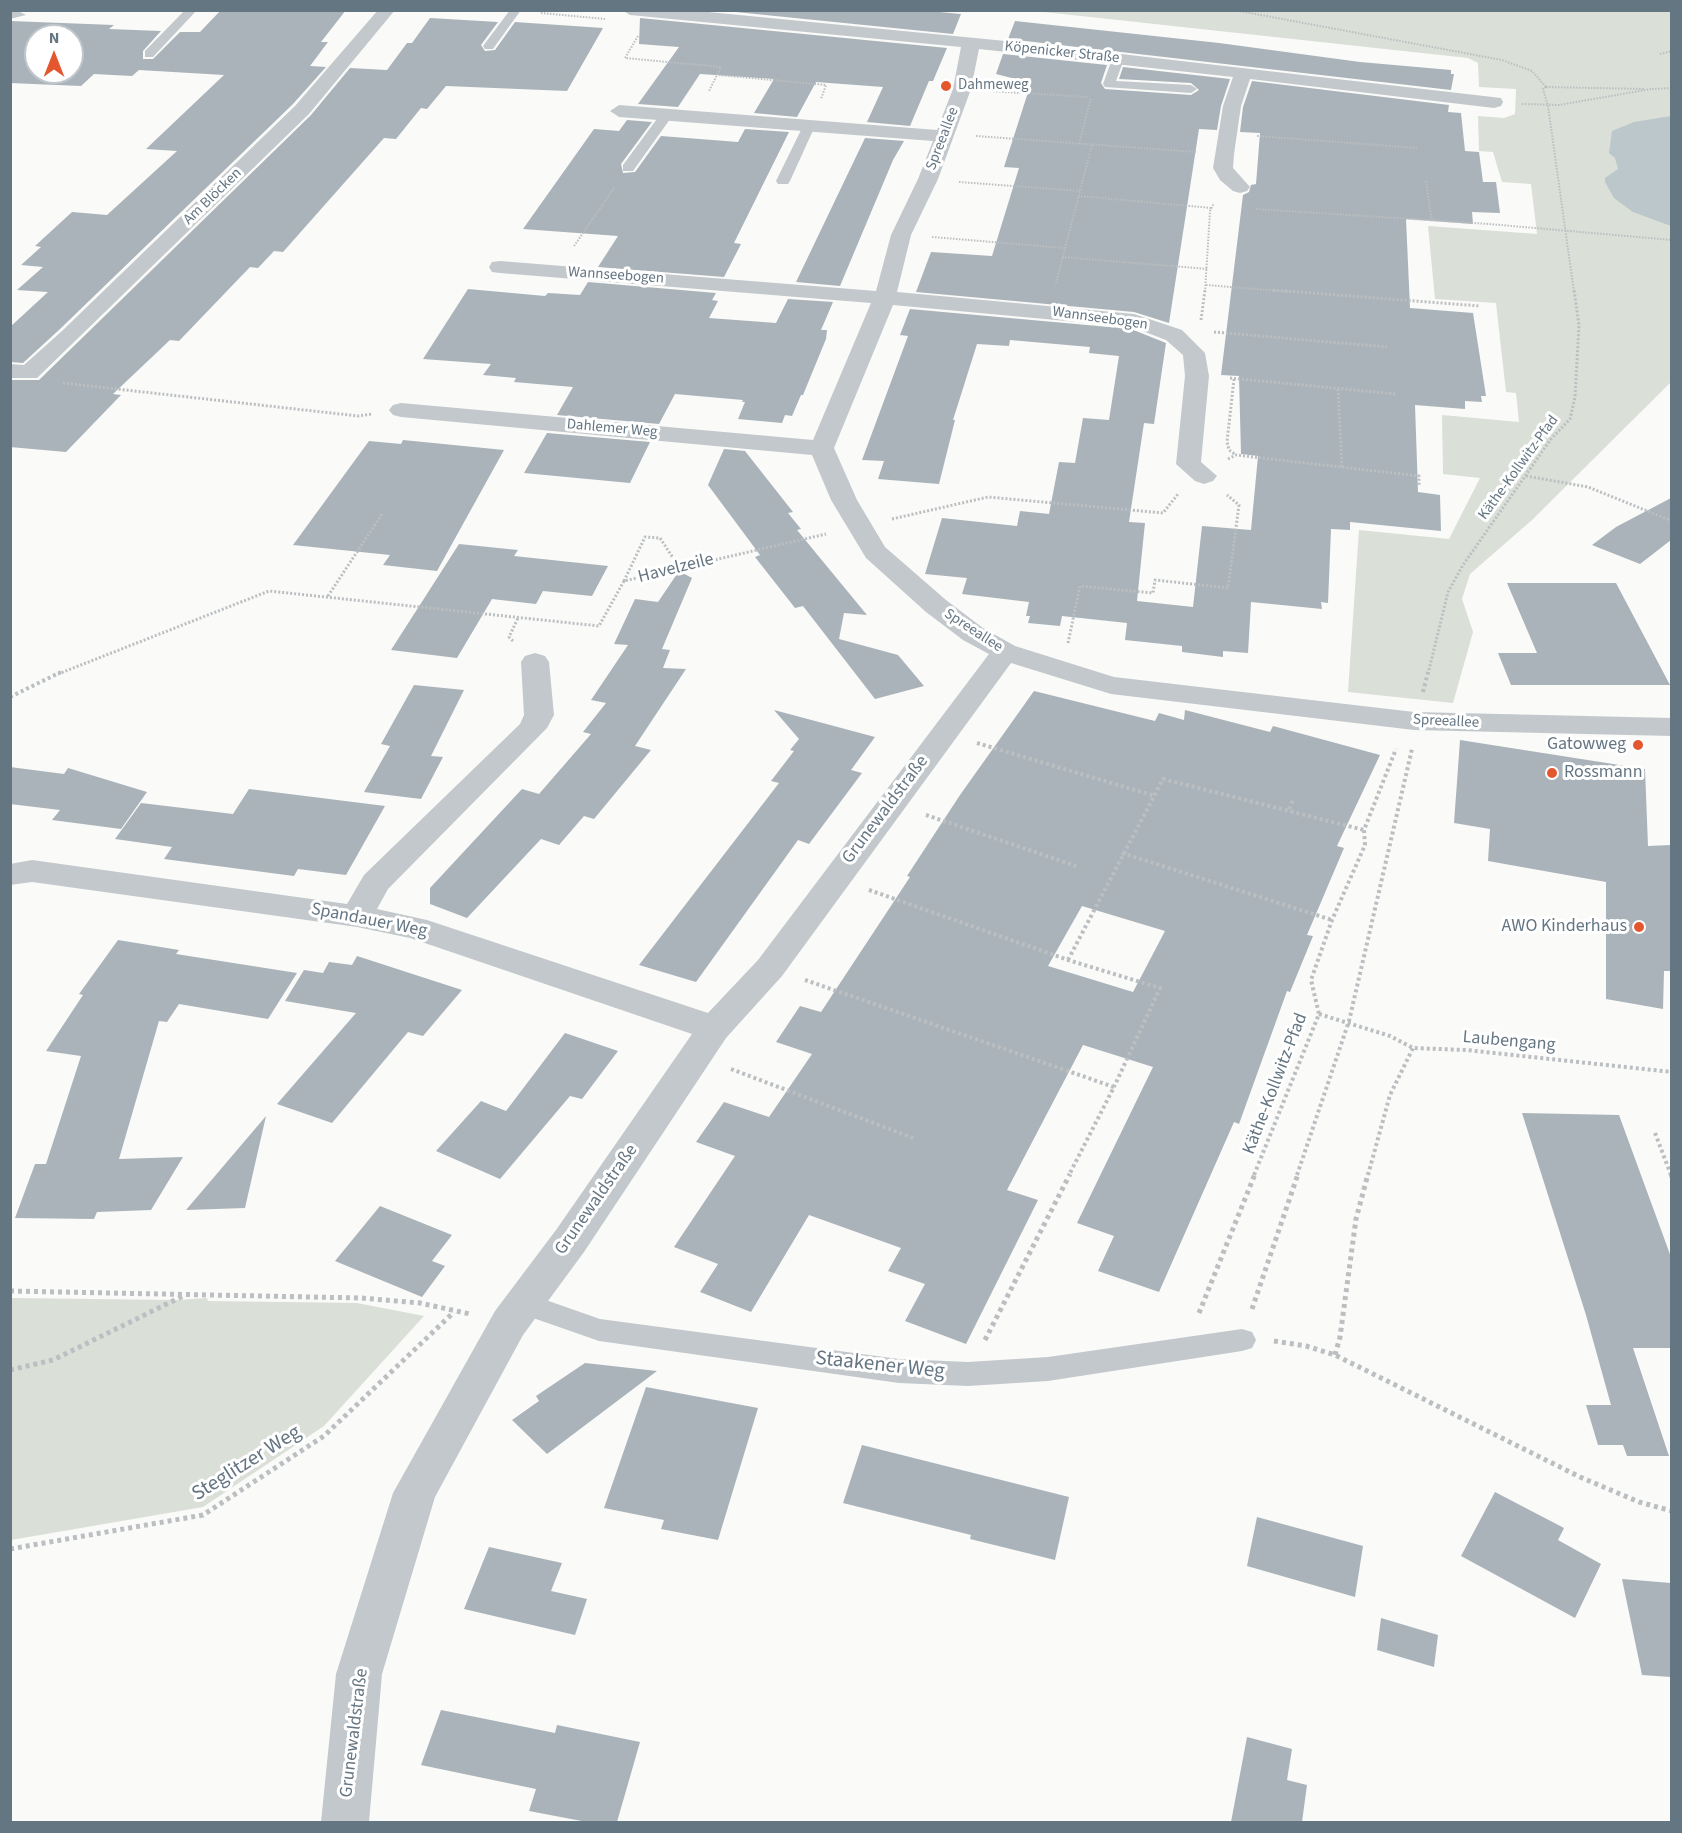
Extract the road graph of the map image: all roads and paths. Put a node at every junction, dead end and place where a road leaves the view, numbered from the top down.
1 (192, 10) edge
2 (387, 10) edge
3 (516, 10) edge
4 (630, 10) edge
5 (1234, 10) edge
6 (654, 13) junction
7 (970, 43) junction
8 (489, 46) dead end
9 (1671, 51) edge
10 (149, 54) dead end
11 (1659, 54) dead end
12 (1118, 59) junction
13 (1245, 73) junction
14 (720, 75) junction
15 (1546, 87) junction
16 (1671, 88) edge
17 (962, 89) junction
18 (1191, 89) dead end
19 (1651, 89) junction
20 (1091, 97) dead end
21 (1494, 102) dead end
22 (1548, 106) junction
23 (619, 111) dead end
24 (667, 115) junction
25 (809, 126) junction
26 (1226, 133) junction
27 (944, 135) junction
28 (1092, 145) junction
29 (1419, 148) dead end
30 (1224, 154) junction
31 (628, 168) joint
32 (928, 179) junction
33 (783, 181) dead end
34 (1426, 181) dead end
35 (1240, 187) dead end
36 (1080, 191) junction
37 (1078, 196) junction
38 (1248, 208) dead end
39 (1432, 222) junction
40 (1565, 231) junction
41 (902, 235) junction
42 (1671, 240) edge
43 (1065, 248) junction
44 (1062, 257) junction
45 (500, 267) dead end
46 (1208, 269) junction
47 (557, 272) junction
48 (1056, 283) dead end
49 (1206, 285) junction
50 (885, 297) junction
51 (1480, 306) dead end
52 (1183, 332) junction
53 (1387, 347) dead end
54 (20, 372) edge
55 (1197, 376) junction
56 (1234, 378) junction
57 (10, 389) edge
58 (1338, 389) junction
59 (1396, 393) dead end
60 (401, 410) joint
61 (822, 448) junction
62 (1187, 451) junction
63 (1236, 455) junction
64 (1342, 467) junction
65 (1204, 476) junction
66 (1526, 476) junction
67 (1419, 486) dead end
68 (382, 514) dead end
69 (1671, 521) edge
70 (858, 527) junction
71 (680, 567) junction
72 (624, 581) junction
73 (328, 596) junction
74 (518, 618) joint
75 (1005, 652) junction
76 (536, 662) dead end
77 (1059, 669) junction
78 (10, 698) edge
79 (1421, 699) dead end
80 (1671, 727) edge
81 (944, 733) junction
82 (1398, 741) dead end
83 (1413, 745) dead end
84 (1155, 796) junction
85 (1293, 800) dead end
86 (891, 804) junction
87 (1289, 809) junction
88 (1364, 830) junction
89 (1122, 853) junction
90 (1076, 866) dead end
91 (10, 875) edge
92 (835, 879) junction
93 (357, 916) junction
94 (1332, 920) junction
95 (1068, 960) junction
96 (770, 968) junction
97 (1319, 1014) junction
98 (1348, 1022) junction
99 (705, 1043) junction
100 (1413, 1048) junction
101 (1671, 1072) edge
102 (1114, 1087) junction
103 (1655, 1133) dead end
104 (913, 1138) dead end
105 (1671, 1178) edge
106 (10, 1291) edge
107 (185, 1294) junction
108 (523, 1304) junction
109 (454, 1312) junction
110 (480, 1315) dead end
111 (1242, 1340) junction
112 (1184, 1348) junction
113 (1335, 1355) junction
114 (10, 1370) edge
115 (968, 1374) junction
116 (1671, 1511) edge
117 (10, 1550) edge
118 (345, 1822) edge

1 - 10 lane
2 - 54 street, Am Blöcken
3 - 8 lane
4 - 6 street, Köpenicker Straße
5 - 15 path
6 - 7 street, Köpenicker Straße
6 - 14 path
7 - 12 street, Köpenicker Straße
7 - 17 street, Spreeallee
9 - 11 path
12 - 13 street, Köpenicker Straße
12 - 18 lane
13 - 21 street, Köpenicker Straße
13 - 26 street
14 - 24 path
14 - 25 path
15 - 19 path
15 - 22 path, Käthe-Kollwitz-Pfad
16 - 19 path
17 - 20 path
17 - 27 street, Spreeallee
19 - 22 path
22 - 40 path, Käthe-Kollwitz-Pfad
23 - 24 street
24 - 25 street
24 - 31 lane
25 - 27 street
25 - 33 lane
26 - 29 path
26 - 30 street
27 - 28 path
27 - 32 street, Spreeallee
28 - 30 path
28 - 36 path
30 - 35 street
31 - 47 path
32 - 36 path
32 - 41 street, Spreeallee
34 - 39 path
36 - 37 path
37 - 43 path
37 - 46 path
38 - 39 path
39 - 40 path
40 - 42 path
40 - 66 path, Käthe-Kollwitz-Pfad
41 - 43 path
41 - 50 street, Spreeallee
43 - 44 path
44 - 46 path
44 - 48 path
45 - 47 street, Wannseebogen
46 - 49 path
47 - 50 street, Wannseebogen
49 - 51 path
49 - 52 path
50 - 52 street, Wannseebogen
50 - 61 street, Spreeallee
52 - 53 path
52 - 55 street, Wannseebogen
54 - 57 street, Am Blöcken
54 - 60 path
55 - 56 path
55 - 62 street, Wannseebogen
56 - 58 path
56 - 63 path
58 - 59 path
58 - 64 path
60 - 61 street, Dahlemer Weg
61 - 70 street, Spreeallee
62 - 63 path
62 - 65 street
63 - 64 path
64 - 67 path
65 - 70 path
65 - 77 path
66 - 69 path
66 - 79 path, Käthe-Kollwitz-Pfad
68 - 73 path
70 - 71 path, Havelzeile
70 - 75 street, Spreeallee
71 - 72 path, Havelzeile
71 - 72 path
72 - 74 path, Havelzeile
73 - 74 path
73 - 78 path
75 - 77 street, Spreeallee
75 - 81 street, Grunewaldstraße
76 - 93 street
77 - 80 street, Spreeallee
81 - 84 path
81 - 86 street, Grunewaldstraße
82 - 88 path, Käthe-Kollwitz-Pfad
83 - 98 path
84 - 87 path
84 - 89 path
85 - 87 path
86 - 90 path
86 - 92 street, Grunewaldstraße
87 - 88 path
88 - 94 path, Käthe-Kollwitz-Pfad
89 - 94 path
89 - 95 path
91 - 93 street, Spandauer Weg
92 - 95 path
92 - 96 street, Grunewaldstraße
93 - 99 street, Spandauer Weg
94 - 97 path, Käthe-Kollwitz-Pfad
95 - 102 path
96 - 99 street, Grunewaldstraße
96 - 102 path
97 - 98 path, Laubengang
97 - 112 path, Käthe-Kollwitz-Pfad
98 - 100 path, Laubengang
98 - 111 path
99 - 104 path
99 - 108 street, Grunewaldstraße
100 - 101 path, Laubengang
100 - 113 path
102 - 115 path
103 - 105 path
106 - 107 path
107 - 109 path
107 - 114 path
108 - 115 lane, Staakener Weg
108 - 118 street, Grunewaldstraße
109 - 110 path
109 - 117 path, Steglitzer Weg
111 - 112 lane, Staakener Weg
111 - 113 path
112 - 115 lane, Staakener Weg
113 - 116 path

